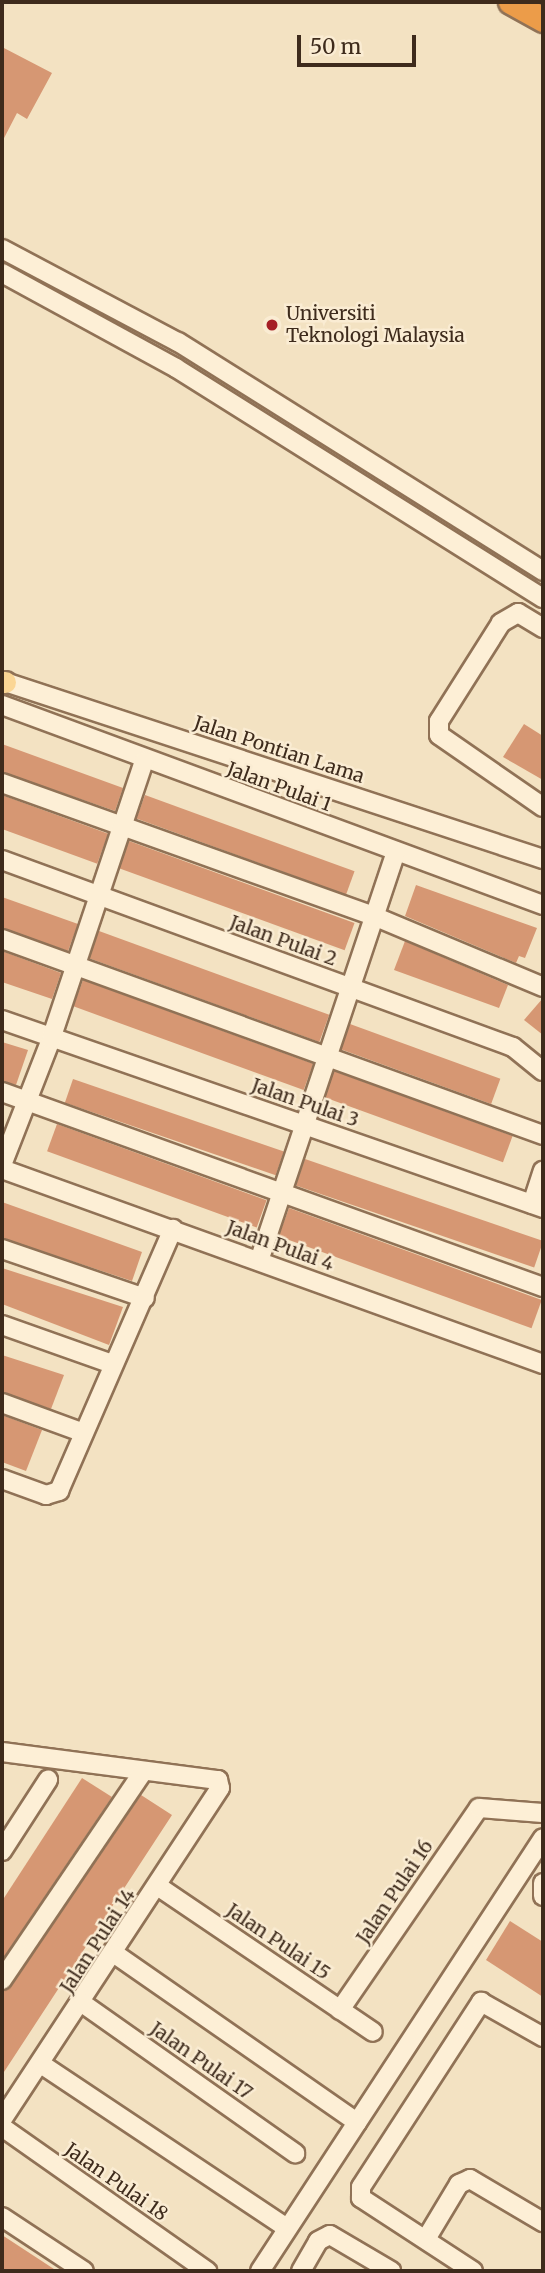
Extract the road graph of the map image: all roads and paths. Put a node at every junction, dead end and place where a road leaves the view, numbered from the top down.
1 (512, 2) edge
2 (543, 19) edge
3 (2, 249) edge
4 (2, 273) edge
5 (543, 571) edge
6 (543, 597) edge
7 (543, 628) edge
8 (3, 682) edge
9 (2, 705) edge
10 (144, 761) junction
11 (2, 783) edge
12 (543, 807) edge
13 (122, 828) junction
14 (396, 851) junction
15 (543, 859) edge
16 (2, 860) edge
17 (99, 896) junction
18 (543, 905) edge
19 (376, 917) junction
20 (2, 939) edge
21 (76, 964) junction
22 (543, 987) edge
23 (354, 989) junction
24 (2, 1020) edge
25 (51, 1040) junction
26 (330, 1057) junction
27 (543, 1071) edge
28 (2, 1092) edge
29 (27, 1101) junction
30 (307, 1125) junction
31 (543, 1135) edge
32 (2, 1167) edge
33 (543, 1171) edge
34 (283, 1195) junction
35 (537, 1206) edge
36 (173, 1229) junction
37 (2, 1249) edge
38 (259, 1261) junction
39 (543, 1286) edge
40 (145, 1298) junction
41 (2, 1325) edge
42 (112, 1364) junction
43 (543, 1364) edge
44 (2, 1403) edge
45 (83, 1433) junction
46 (2, 1479) edge
47 (2, 1752) edge
48 (142, 1772) junction
49 (48, 1780) dead end
50 (543, 1813) edge
51 (543, 1838) edge
52 (2, 1851) edge
53 (159, 1887) junction
54 (115, 1954) junction
55 (2, 1980) edge
56 (82, 2003) junction
57 (340, 2010) junction
58 (373, 2032) dead end
59 (543, 2037) edge
60 (41, 2064) junction
61 (2, 2120) edge
62 (357, 2122) junction
63 (2, 2127) edge
64 (295, 2153) dead end
65 (2, 2217) edge
66 (543, 2222) edge
67 (287, 2228) junction
68 (426, 2239) junction
69 (84, 2271) edge
70 (207, 2271) edge
71 (260, 2271) edge
72 (301, 2271) edge
73 (391, 2271) edge
74 (472, 2271) edge

1 - 2 highway
3 - 5 street
4 - 6 street
7 - 12 street
8 - 15 street, Jalan Pontian Lama
9 - 10 street, Jalan Pulai 1
10 - 13 street
10 - 14 street, Jalan Pulai 1
11 - 13 street
13 - 17 street
13 - 19 street
14 - 18 street, Jalan Pulai 1
14 - 19 street
16 - 17 street, Jalan Pulai 2
17 - 21 street
17 - 23 street, Jalan Pulai 2
19 - 22 street
19 - 23 street
20 - 21 street
21 - 25 street
21 - 26 street
23 - 26 street
23 - 27 street, Jalan Pulai 2
24 - 25 street, Jalan Pulai 3
25 - 29 street
25 - 30 street, Jalan Pulai 3
26 - 30 street
26 - 31 street
28 - 29 street
29 - 32 street
29 - 34 street
30 - 34 street
30 - 35 street, Jalan Pulai 3
32 - 36 street, Jalan Pulai 4
33 - 35 street
34 - 38 street
34 - 39 street
36 - 38 street, Jalan Pulai 4
36 - 40 street
37 - 40 street
38 - 43 street, Jalan Pulai 4
40 - 42 street
41 - 42 street
42 - 45 street
44 - 45 street
45 - 46 street
47 - 48 street
48 - 53 street, Jalan Pulai 14
48 - 55 street
49 - 52 street
50 - 57 street, Jalan Pulai 16
51 - 62 street
53 - 54 street, Jalan Pulai 14
53 - 57 street, Jalan Pulai 15
54 - 56 street, Jalan Pulai 14
54 - 62 street
56 - 60 street, Jalan Pulai 14
56 - 64 street, Jalan Pulai 17
57 - 58 street, Jalan Pulai 15
59 - 68 street
60 - 61 street, Jalan Pulai 14
60 - 67 street
62 - 67 street
63 - 70 street, Jalan Pulai 18
65 - 69 street
66 - 68 street
67 - 71 street
68 - 74 street
72 - 73 street

